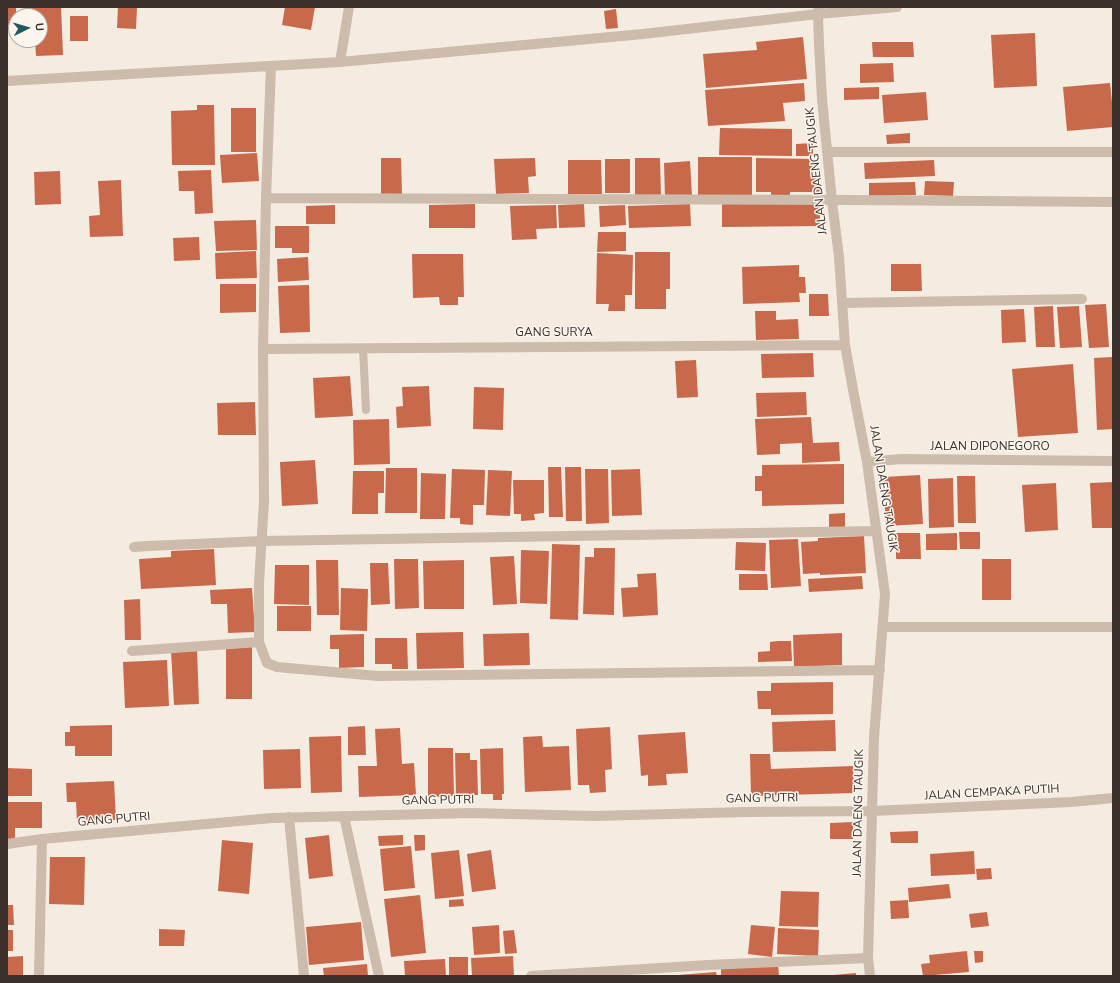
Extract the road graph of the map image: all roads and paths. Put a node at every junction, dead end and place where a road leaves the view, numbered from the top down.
1 (349, 7) edge
2 (897, 7) edge
3 (818, 10) edge
4 (340, 62) junction
5 (270, 66) junction
6 (7, 81) edge
7 (827, 152) junction
8 (1113, 152) edge
9 (266, 198) junction
10 (832, 200) junction
11 (1113, 202) edge
12 (1082, 298) dead end
13 (843, 303) junction
14 (845, 344) junction
15 (263, 348) junction
16 (363, 348) junction
17 (366, 410) dead end
18 (1113, 461) edge
19 (867, 462) junction
20 (876, 531) junction
21 (262, 541) junction
22 (134, 547) dead end
23 (883, 627) junction
24 (1113, 627) edge
25 (259, 642) junction
26 (132, 651) dead end
27 (880, 670) junction
28 (1113, 798) edge
29 (872, 811) junction
30 (344, 816) junction
31 (289, 817) junction
32 (42, 840) junction
33 (7, 844) edge
34 (868, 958) junction
35 (39, 976) edge
36 (304, 976) edge
37 (379, 976) edge
38 (531, 976) edge
39 (870, 976) edge

1 - 4 street
2 - 3 street
3 - 4 street
3 - 7 street, JALAN DAENG TAUGIK
4 - 5 street
5 - 6 street
5 - 9 street
7 - 8 street
7 - 10 street, JALAN DAENG TAUGIK
9 - 10 street
9 - 15 street
10 - 11 street
10 - 13 street, JALAN DAENG TAUGIK
12 - 13 street
13 - 14 street, JALAN DAENG TAUGIK
14 - 16 street, GANG SURYA
14 - 19 street, JALAN DAENG TAUGIK
15 - 16 street, GANG SURYA
15 - 21 street
16 - 17 lane
18 - 19 street, JALAN DIPONEGORO
19 - 20 street, JALAN DAENG TAUGIK
20 - 21 street
20 - 23 street, JALAN DAENG TAUGIK
21 - 22 street
21 - 25 street
23 - 24 street
23 - 27 street, JALAN DAENG TAUGIK
25 - 26 street
25 - 27 street
27 - 29 street, JALAN DAENG TAUGIK
28 - 29 street, JALAN CEMPAKA PUTIH
29 - 30 street, GANG PUTRI
29 - 34 street, JALAN DAENG TAUGIK
30 - 31 street, GANG PUTRI
30 - 37 street
31 - 32 street, GANG PUTRI
31 - 36 street
32 - 33 street, GANG PUTRI
32 - 35 street
34 - 38 street
34 - 39 street, JALAN DAENG TAUGIK

